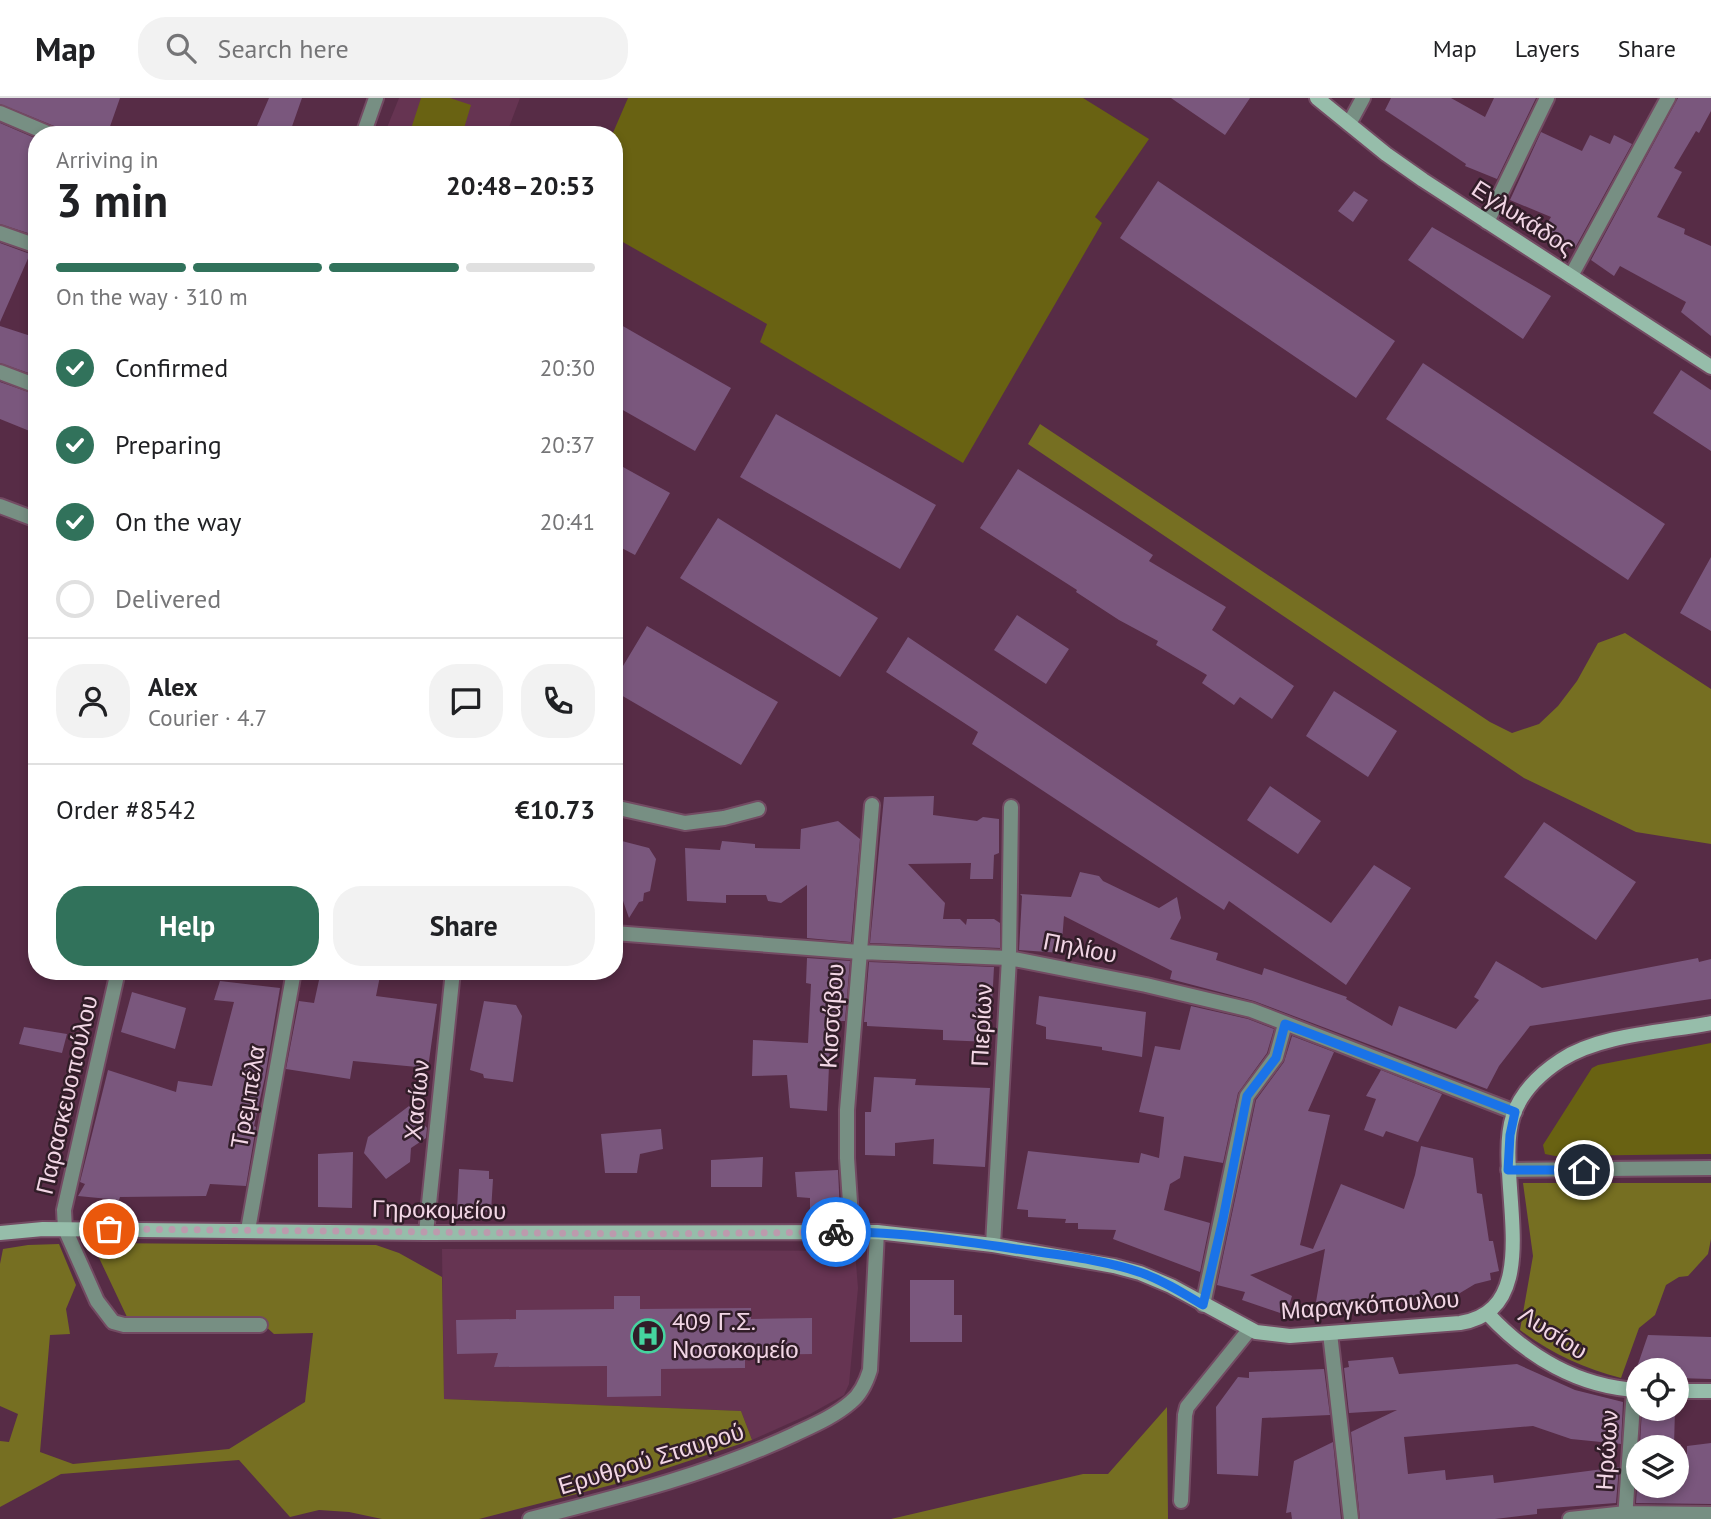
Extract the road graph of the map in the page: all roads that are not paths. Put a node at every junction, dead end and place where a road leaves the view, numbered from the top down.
1 (376, 98) edge
2 (1317, 98) edge
3 (1363, 98) edge
4 (1547, 98) edge
5 (1668, 98) edge
6 (0, 113) edge
7 (1349, 124) junction
8 (31, 126) edge
9 (366, 126) edge
10 (1488, 222) junction
11 (0, 233) edge
12 (28, 243) edge
13 (1570, 276) junction
14 (1711, 367) edge
15 (0, 373) edge
16 (28, 383) edge
17 (0, 506) edge
18 (28, 517) edge
19 (872, 805) dead end
20 (1011, 807) dead end
21 (623, 809) edge
22 (758, 809) dead end
23 (623, 934) edge
24 (860, 952) junction
25 (1009, 958) junction
26 (116, 980) edge
27 (292, 980) edge
28 (452, 980) edge
29 (1711, 1023) edge
30 (1285, 1024) junction
31 (1515, 1112) junction
32 (1711, 1168) edge
33 (1508, 1170) junction
34 (65, 1229) junction
35 (248, 1230) junction
36 (852, 1232) junction
37 (877, 1232) junction
38 (0, 1233) edge
39 (426, 1233) junction
40 (993, 1245) junction
41 (1203, 1305) junction
42 (1488, 1314) junction
43 (260, 1325) dead end
44 (1250, 1329) junction
45 (1330, 1333) junction
46 (1626, 1388) edge
47 (1689, 1391) edge
48 (1711, 1391) edge
49 (1634, 1421) edge
50 (1181, 1501) dead end
51 (1711, 1514) edge
52 (1626, 1516) edge
53 (530, 1519) edge
54 (1351, 1519) edge
55 (1570, 1519) edge

1 - 9 street
2 - 7 main road, Εγλυκάδος
3 - 7 street
4 - 10 street
5 - 13 street
6 - 8 street
7 - 10 main road, Εγλυκάδος
10 - 13 main road, Εγλυκάδος
11 - 12 street
13 - 14 main road, Εγλυκάδος
15 - 16 street
17 - 18 street
19 - 24 street, Κισσάβου
20 - 25 street, Πιερίων
21 - 22 street
23 - 24 street, Πηλίου
24 - 25 street, Πηλίου
24 - 36 street, Κισσάβου
25 - 30 street, Πηλίου
25 - 40 street, Πιερίων
26 - 34 street, Παρασκευοπούλου
27 - 35 street, Τρεμπέλα
28 - 39 street, Χασίων
29 - 31 main road, Μαραγκόπουλου
30 - 31 street, Πηλίου
30 - 41 street
31 - 33 main road, Μαραγκόπουλου
32 - 33 street
33 - 42 main road, Μαραγκόπουλου
34 - 35 main road, Γηροκομείου
34 - 38 main road, Γηροκομείου
34 - 43 street, Παρασκευοπούλου
35 - 39 main road, Γηροκομείου
36 - 37 main road, Γηροκομείου
36 - 39 main road, Γηροκομείου
37 - 40 main road, Μαραγκόπουλου
37 - 53 street, Ερυθρού Σταυρού
40 - 41 main road, Μαραγκόπουλου
41 - 44 main road, Μαραγκόπουλου
42 - 45 main road, Μαραγκόπουλου
42 - 46 main road, Λυσίου
44 - 45 main road, Μαραγκόπουλου
44 - 50 street
45 - 54 street
47 - 48 main road
49 - 52 street, Ηρώων
51 - 52 street
52 - 55 street

